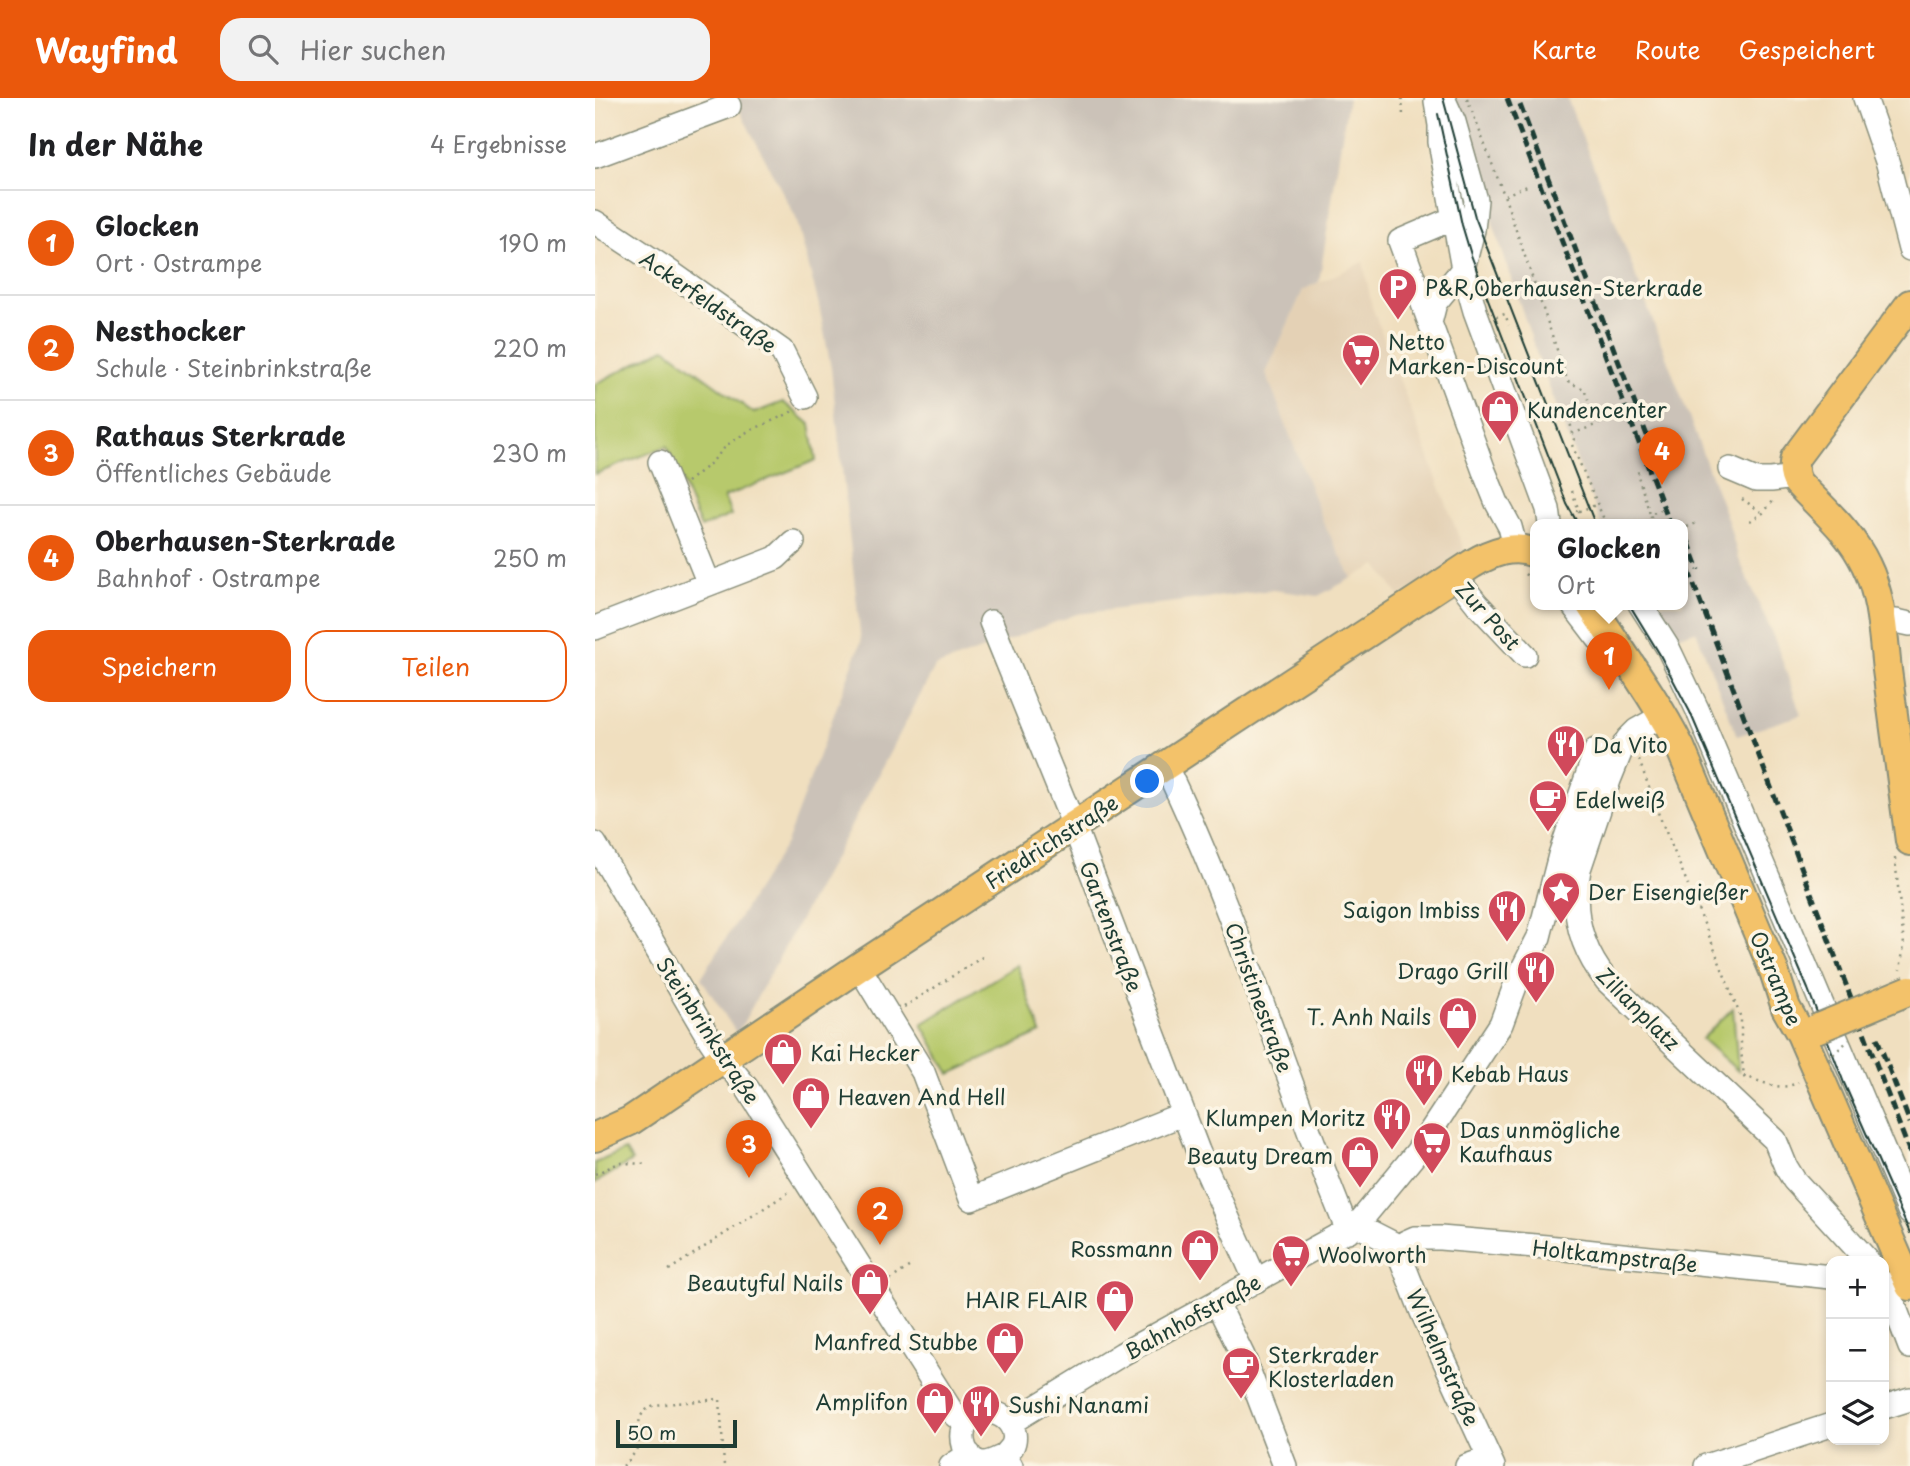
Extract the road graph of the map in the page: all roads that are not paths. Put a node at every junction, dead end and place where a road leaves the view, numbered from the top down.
1 (1435, 98) edge
2 (1443, 98) edge
3 (1865, 98) edge
4 (729, 106) dead end
5 (595, 156) edge
6 (1454, 218) junction
7 (595, 222) edge
8 (1910, 249) edge
9 (1463, 270) junction
10 (1910, 304) edge
11 (1475, 311) junction
12 (1433, 313) junction
13 (805, 397) road end
14 (660, 462) dead end
15 (1730, 469) dead end
16 (1794, 477) junction
17 (1549, 519) edge
18 (793, 542) dead end
19 (1521, 543) edge
20 (1454, 575) junction
21 (709, 584) junction
22 (1576, 610) edge
23 (1594, 610) edge
24 (1644, 610) edge
25 (991, 622) dead end
26 (1881, 623) junction
27 (1910, 624) edge
28 (595, 628) edge
29 (1525, 655) dead end
30 (1658, 718) junction
31 (1596, 750) dead end
32 (1165, 765) junction
33 (1074, 826) junction
34 (1910, 841) edge
35 (595, 844) edge
36 (1575, 898) junction
37 (1542, 920) junction
38 (859, 967) junction
39 (1904, 981) edge
40 (1808, 1032) junction
41 (723, 1059) junction
42 (1183, 1114) junction
43 (595, 1138) edge
44 (1910, 1213) edge
45 (1353, 1228) junction
46 (1400, 1247) junction
47 (1863, 1256) edge
48 (1826, 1276) edge
49 (1895, 1278) edge
50 (1256, 1281) junction
51 (1217, 1303) junction
52 (1910, 1347) edge
53 (1910, 1399) edge
54 (1889, 1405) edge
55 (965, 1423) junction
56 (1010, 1423) junction
57 (1826, 1426) edge
58 (1760, 1458) edge
59 (960, 1460) edge
60 (1007, 1461) edge
61 (1491, 1462) edge
62 (1285, 1466) edge
63 (1467, 1466) edge
64 (1706, 1466) edge

1 - 6 street
2 - 9 street
3 - 8 street
4 - 5 street
6 - 9 street
6 - 12 street
7 - 13 street, Ackerfeldstraße
9 - 11 street
9 - 12 street
10 - 16 main road
11 - 12 street
11 - 17 street
12 - 19 street
14 - 21 street
15 - 16 street
16 - 26 main road
18 - 21 street
19 - 20 main road, Friedrichstraße
20 - 29 street, Zur Post
20 - 32 main road, Friedrichstraße
21 - 28 street
22 - 30 street
23 - 30 main road, Ostrampe
24 - 44 street
25 - 33 street, Gartenstraße
26 - 27 street
26 - 34 main road
30 - 36 street, Zilianplatz
30 - 40 main road, Ostrampe
31 - 37 street, Bahnhofstraße
32 - 33 main road, Friedrichstraße
32 - 45 street, Christinestraße
33 - 38 main road, Friedrichstraße
33 - 42 street, Gartenstraße
35 - 41 street, Steinbrinkstraße
36 - 37 street
36 - 47 street, Zilianplatz
37 - 45 street, Bahnhofstraße
38 - 41 main road, Friedrichstraße
38 - 42 street
39 - 40 main road, bridge
40 - 49 main road, Ostrampe
41 - 43 main road, Friedrichstraße
41 - 55 street, Steinbrinkstraße
42 - 50 street, Gartenstraße
45 - 46 street
45 - 50 street, Bahnhofstraße
46 - 48 street, Holtkampstraße
46 - 61 street, Wilhelmstraße
49 - 52 street, Ostrampe
50 - 51 street, Bahnhofstraße
51 - 56 street, Bahnhofstraße
51 - 62 street
53 - 54 street
55 - 56 street
55 - 59 street
56 - 60 street
57 - 58 street
58 - 64 street
59 - 60 street
61 - 63 street

